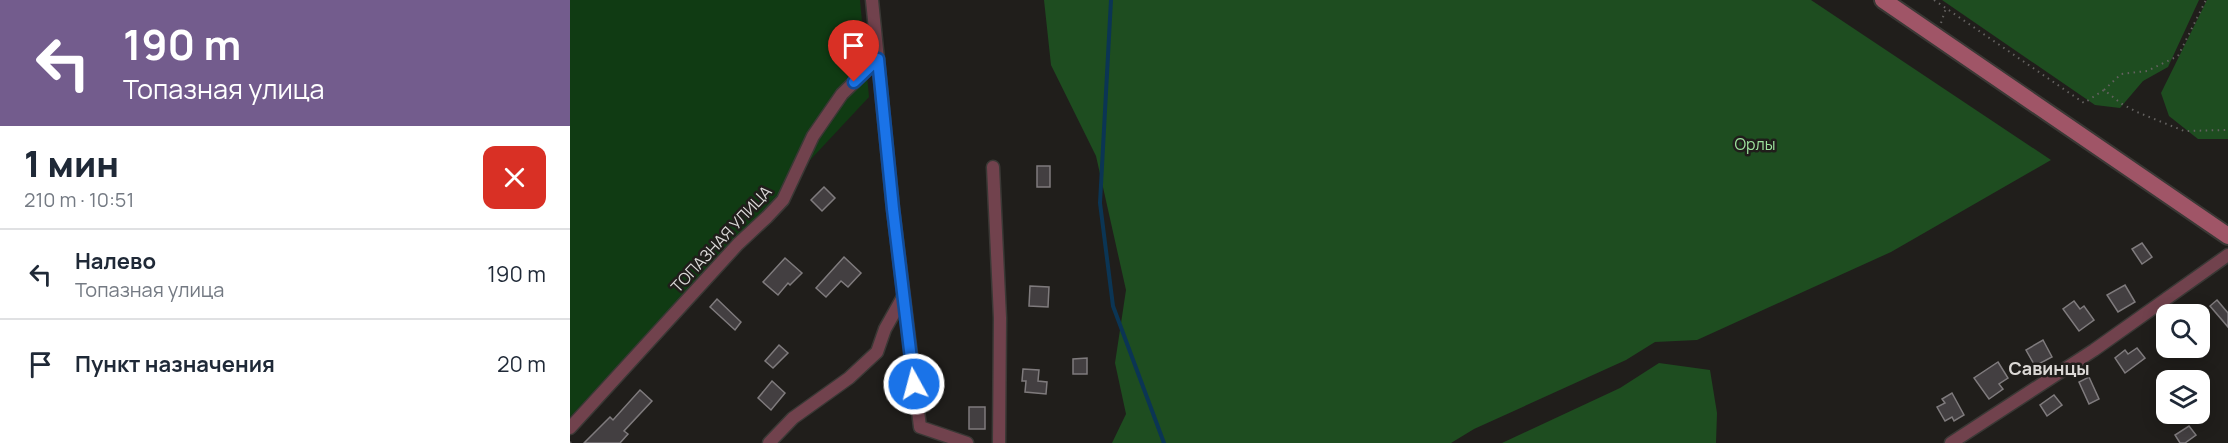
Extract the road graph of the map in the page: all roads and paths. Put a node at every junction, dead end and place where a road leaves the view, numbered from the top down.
1 (872, 0) edge
2 (1883, 0) edge
3 (1934, 0) edge
4 (2206, 0) edge
5 (878, 59) junction
6 (2104, 90) junction
7 (2228, 130) edge
8 (993, 167) dead end
9 (2228, 236) edge
10 (2228, 255) edge
11 (903, 297) junction
12 (570, 428) edge
13 (769, 443) edge
14 (966, 443) edge
15 (999, 443) edge
16 (1951, 443) edge

1 - 5 street
2 - 9 main road
3 - 6 path
4 - 6 path
5 - 11 street
5 - 12 street, ТОПАЗНАЯ УЛИЦА
6 - 7 path
8 - 15 street
10 - 16 street
11 - 13 street
11 - 14 street

